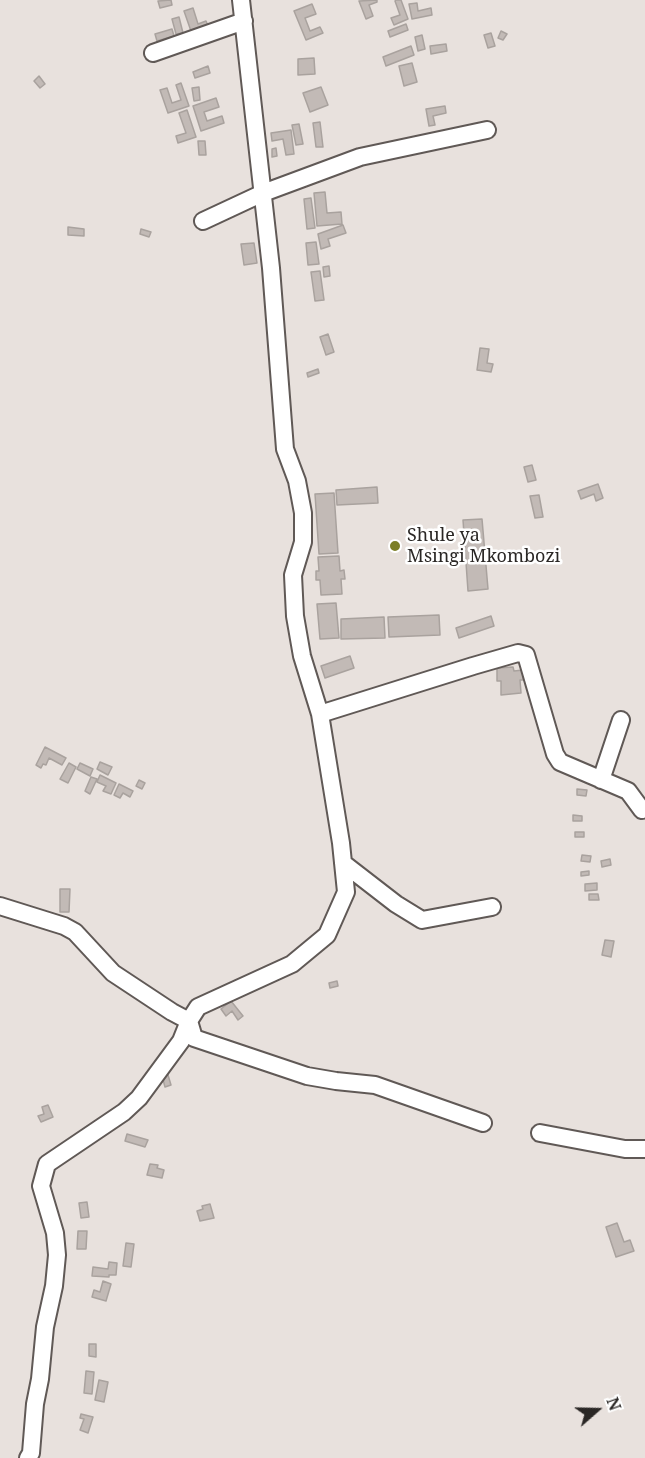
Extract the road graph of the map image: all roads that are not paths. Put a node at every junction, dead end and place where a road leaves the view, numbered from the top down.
1 (241, 0) edge
2 (244, 21) junction
3 (153, 53) dead end
4 (487, 130) dead end
5 (263, 194) junction
6 (203, 221) dead end
7 (320, 714) junction
8 (621, 720) dead end
9 (601, 780) junction
10 (642, 810) dead end
11 (343, 863) junction
12 (0, 906) edge
13 (492, 907) dead end
14 (189, 1021) junction
15 (483, 1124) dead end
16 (540, 1133) dead end
17 (645, 1149) edge
18 (28, 1458) edge

1 - 2 street
2 - 3 street
2 - 5 street
4 - 5 street
5 - 6 street
5 - 7 street
7 - 9 street
7 - 11 street
8 - 9 street
9 - 10 street
11 - 13 street
11 - 14 street
12 - 14 street
14 - 15 street
14 - 18 street
16 - 17 street

